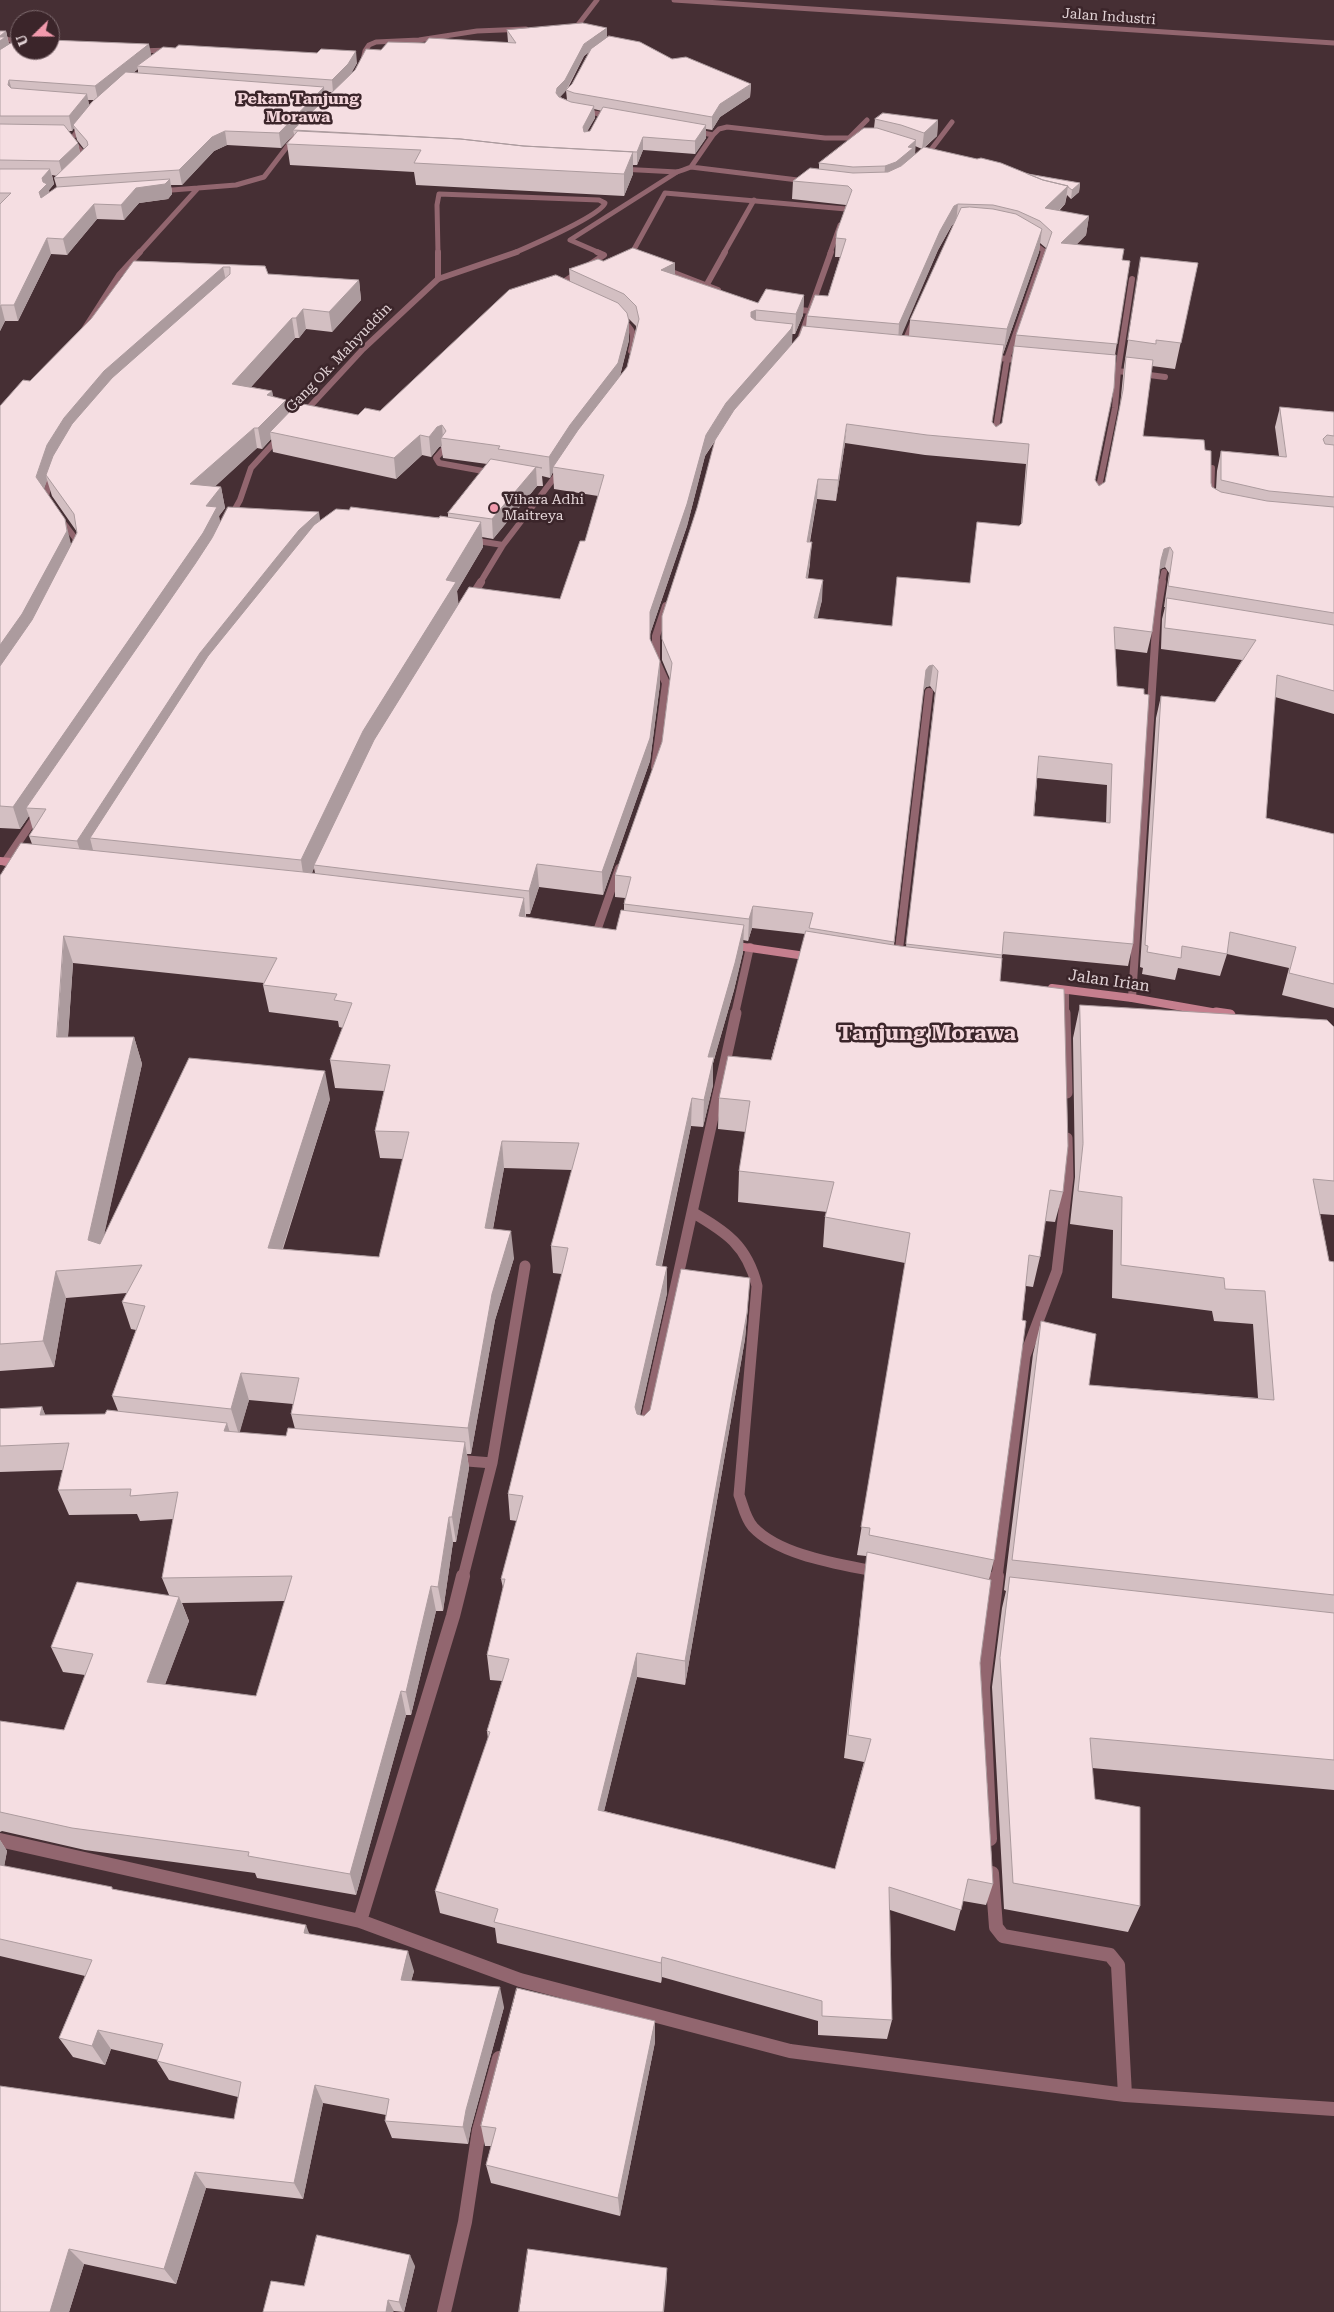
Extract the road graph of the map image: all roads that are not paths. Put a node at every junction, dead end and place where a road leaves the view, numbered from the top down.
1 (597, 0) edge
2 (674, 0) edge
3 (532, 29) edge
4 (565, 30) edge
5 (574, 30) junction
6 (583, 31) edge
7 (1334, 43) edge
8 (135, 51) edge
9 (164, 55) edge
10 (352, 58) edge
11 (362, 59) junction
12 (357, 73) edge
13 (573, 110) edge
14 (602, 114) junction
15 (90, 116) edge
16 (621, 118) edge
17 (866, 120) dead end
18 (598, 121) edge
19 (952, 122) dead end
20 (302, 128) edge
21 (689, 130) edge
22 (713, 134) junction
23 (64, 135) edge
24 (74, 135) junction
25 (849, 138) junction
26 (867, 139) edge
27 (285, 147) junction
28 (294, 148) edge
29 (920, 154) edge
30 (926, 156) junction
31 (935, 159) edge
32 (919, 162) edge
33 (79, 166) edge
34 (691, 167) junction
35 (611, 168) edge
36 (677, 172) junction
37 (812, 182) edge
38 (198, 188) junction
39 (154, 192) edge
40 (754, 200) junction
41 (1026, 239) edge
42 (643, 260) edge
43 (652, 264) edge
44 (438, 278) junction
45 (1132, 279) dead end
46 (706, 286) junction
47 (563, 291) edge
48 (724, 292) edge
49 (778, 308) edge
50 (810, 311) junction
51 (916, 314) edge
52 (614, 315) edge
53 (80, 336) edge
54 (791, 339) edge
55 (809, 341) edge
56 (798, 343) junction
57 (892, 348) edge
58 (901, 349) junction
59 (911, 350) edge
60 (978, 356) edge
61 (1007, 359) junction
62 (629, 361) edge
63 (1035, 362) edge
64 (1090, 367) edge
65 (1118, 370) junction
66 (1165, 377) dead end
67 (296, 420) edge
68 (290, 426) edge
69 (994, 442) edge
70 (443, 450) edge
71 (566, 462) edge
72 (59, 465) edge
73 (1212, 468) edge
74 (503, 474) edge
75 (542, 482) dead end
76 (552, 484) junction
77 (1096, 501) edge
78 (1217, 508) edge
79 (227, 524) edge
80 (466, 539) edge
81 (503, 545) junction
82 (75, 560) edge
83 (1164, 572) edge
84 (668, 600) edge
85 (467, 604) edge
86 (1157, 612) junction
87 (1167, 614) edge
88 (929, 692) dead end
89 (653, 771) edge
90 (44, 804) edge
91 (3, 861) edge
92 (621, 863) edge
93 (32, 864) edge
94 (598, 928) edge
95 (722, 944) edge
96 (750, 947) junction
97 (819, 958) edge
98 (897, 971) edge
99 (1046, 988) edge
100 (1065, 990) junction
101 (1132, 998) junction
102 (1238, 1017) edge
103 (1067, 1108) edge
104 (1067, 1128) edge
105 (692, 1212) junction
106 (525, 1266) dead end
107 (643, 1435) edge
108 (442, 1459) edge
109 (492, 1463) junction
110 (889, 1575) edge
111 (0, 1840) edge
112 (360, 1921) junction
113 (520, 1980) junction
114 (515, 1999) edge
115 (502, 2046) edge
116 (1125, 2095) junction
117 (1334, 2109) edge
118 (444, 2312) edge

1 - 5 street
2 - 7 street, Jalan Industri
3 - 11 street
4 - 5 street
5 - 6 street
8 - 9 street
10 - 11 street
11 - 12 street
13 - 14 street
14 - 16 street
14 - 18 street
15 - 24 street
17 - 25 street
19 - 30 street
20 - 27 street
21 - 22 street
22 - 25 street
22 - 34 street
23 - 24 street
24 - 33 street
25 - 26 street
27 - 28 street
27 - 38 street
29 - 30 street
30 - 31 street
30 - 32 street
34 - 36 street
34 - 37 street
35 - 36 street
36 - 47 street
38 - 39 street
38 - 53 street
40 - 42 street
40 - 46 street
40 - 50 street
41 - 61 street
43 - 46 street
44 - 44 street
44 - 67 street, Gang Ok. Mahyuddin
45 - 65 street
46 - 48 street
49 - 50 street
50 - 56 street
51 - 58 street
52 - 62 street
54 - 56 street
55 - 56 street
57 - 58 street
58 - 59 street
60 - 61 street
61 - 63 street
61 - 69 street
64 - 65 street
65 - 66 street
65 - 77 street
68 - 79 street, Gang Ok. Mahyuddin
70 - 74 street
71 - 76 street
72 - 82 street
73 - 78 street
75 - 76 street
76 - 81 street
80 - 81 street
81 - 85 street
83 - 86 street
84 - 89 street
86 - 87 street
86 - 101 street
88 - 98 street
90 - 91 street
91 - 93 main road
92 - 94 street
95 - 96 main road
96 - 97 main road
96 - 105 street
99 - 100 main road, Jalan Irian
100 - 101 main road, Jalan Irian
100 - 103 street
101 - 102 main road, Jalan Irian
104 - 116 street
105 - 107 street
105 - 110 street
106 - 109 street
108 - 109 street
109 - 112 street
111 - 112 street
112 - 113 street
113 - 114 street
113 - 116 street
115 - 118 street
116 - 117 street

